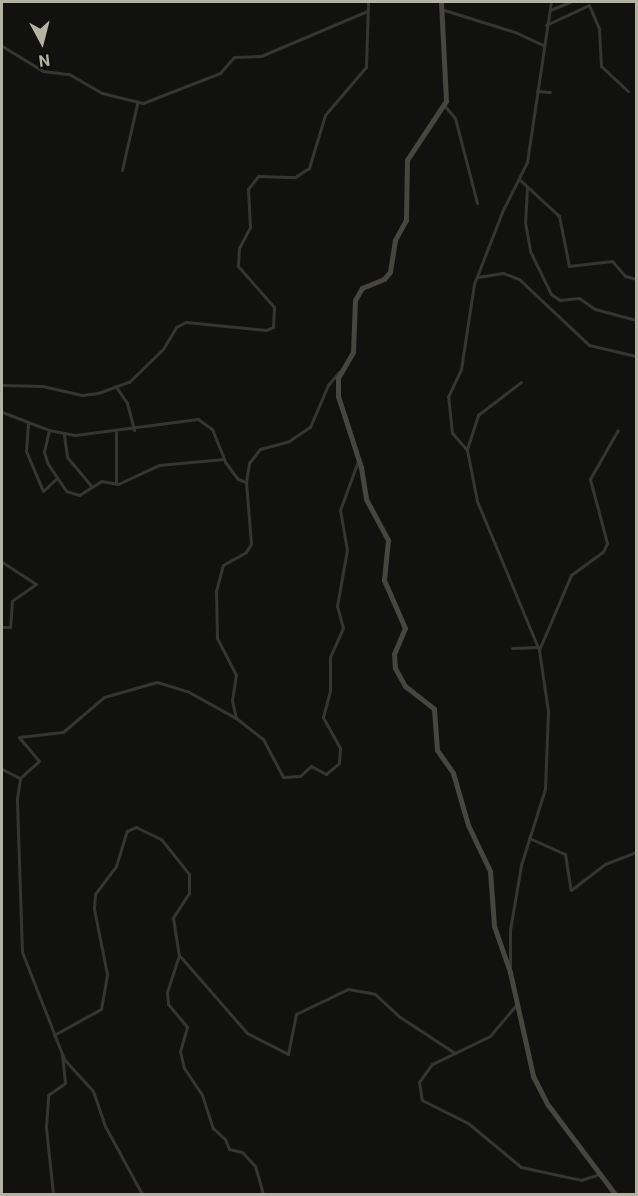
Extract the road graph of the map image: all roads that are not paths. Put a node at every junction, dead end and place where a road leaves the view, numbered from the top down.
1 (368, 2) edge
2 (441, 2) edge
3 (551, 2) edge
4 (570, 2) edge
5 (441, 9) junction
6 (550, 10) junction
7 (367, 11) junction
8 (546, 25) junction
9 (2, 45) edge
10 (543, 45) junction
11 (537, 91) junction
12 (628, 91) dead end
13 (550, 92) dead end
14 (137, 104) junction
15 (444, 105) junction
16 (122, 170) dead end
17 (520, 180) junction
18 (527, 187) junction
19 (477, 203) dead end
20 (478, 277) junction
21 (636, 279) edge
22 (636, 320) edge
23 (636, 356) edge
24 (343, 369) junction
25 (521, 382) dead end
26 (2, 385) edge
27 (116, 387) junction
28 (2, 412) edge
29 (28, 423) junction
30 (49, 430) junction
31 (134, 430) junction
32 (618, 430) dead end
33 (116, 432) junction
34 (64, 435) junction
35 (466, 450) junction
36 (224, 459) junction
37 (358, 461) junction
38 (56, 479) junction
39 (246, 482) junction
40 (116, 483) junction
41 (91, 486) junction
42 (2, 562) edge
43 (2, 627) edge
44 (512, 648) dead end
45 (538, 649) junction
46 (236, 718) junction
47 (2, 769) edge
48 (20, 777) junction
49 (529, 838) junction
50 (636, 852) edge
51 (179, 955) junction
52 (510, 972) junction
53 (517, 1004) junction
54 (54, 1035) junction
55 (62, 1052) junction
56 (454, 1053) junction
57 (599, 1174) junction
58 (53, 1194) edge
59 (142, 1194) edge
60 (263, 1194) edge
61 (615, 1194) edge

1 - 7 street
2 - 5 main road
3 - 6 street
4 - 6 street
5 - 10 street
5 - 15 main road
6 - 8 street
7 - 14 street
7 - 27 street
8 - 10 street
8 - 12 street
9 - 14 street
10 - 11 street
11 - 13 street
11 - 17 street
14 - 16 street
15 - 19 street
15 - 24 main road
17 - 18 street
17 - 20 street
18 - 21 street
18 - 22 street
20 - 23 street
20 - 35 street
24 - 37 main road
24 - 39 street
25 - 35 street
26 - 27 street
27 - 31 street
28 - 29 street
29 - 30 street
29 - 38 street
30 - 34 street
30 - 38 street
31 - 33 street
31 - 36 street
32 - 45 street
33 - 34 street
33 - 40 street
34 - 41 street
35 - 45 street
36 - 39 street
36 - 40 street
37 - 46 street
37 - 52 main road
38 - 41 street
39 - 46 street
40 - 41 street
42 - 43 street
44 - 45 street
45 - 49 street
46 - 48 street
47 - 48 street
48 - 54 street
49 - 50 street
49 - 52 street
51 - 54 street
51 - 56 street
51 - 60 street
52 - 53 main road
53 - 56 street
53 - 57 main road
54 - 55 street
55 - 58 street
55 - 59 street
56 - 57 street
57 - 61 main road

